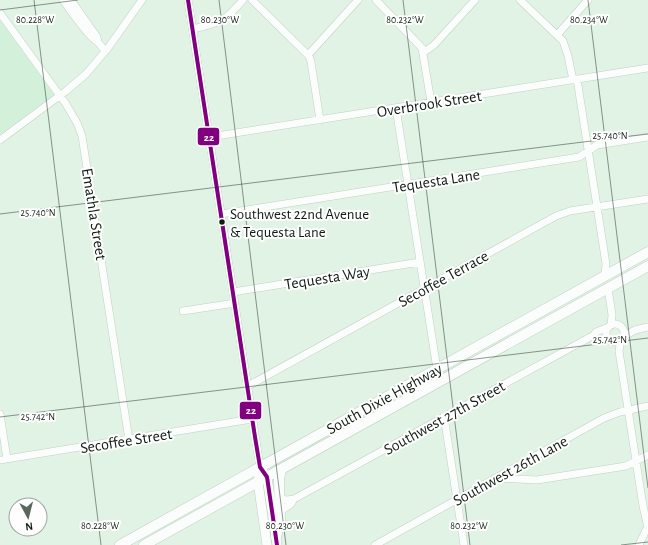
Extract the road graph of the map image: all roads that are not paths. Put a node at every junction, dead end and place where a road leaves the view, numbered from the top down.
1 (63, 0) edge
2 (71, 0) edge
3 (142, 0) edge
4 (188, 0) edge
5 (242, 0) edge
6 (252, 0) edge
7 (358, 0) edge
8 (376, 0) edge
9 (475, 0) edge
10 (520, 0) edge
11 (588, 0) edge
12 (0, 13) edge
13 (193, 29) junction
14 (557, 35) junction
15 (98, 42) junction
16 (106, 51) junction
17 (424, 52) junction
18 (308, 55) junction
19 (648, 68) edge
20 (575, 80) junction
21 (60, 96) junction
22 (431, 102) junction
23 (396, 108) junction
24 (320, 120) junction
25 (210, 137) junction
26 (648, 137) edge
27 (0, 140) edge
28 (588, 151) junction
29 (408, 185) junction
30 (648, 199) edge
31 (597, 207) junction
32 (221, 214) junction
33 (648, 252) edge
34 (420, 262) junction
35 (628, 263) junction
36 (648, 266) edge
37 (605, 275) junction
38 (424, 288) junction
39 (608, 288) junction
40 (233, 292) junction
41 (235, 303) junction
42 (569, 309) junction
43 (183, 311) dead end
44 (612, 315) junction
45 (610, 326) junction
46 (621, 326) junction
47 (648, 327) edge
48 (634, 330) junction
49 (594, 335) junction
50 (622, 338) junction
51 (610, 339) junction
52 (619, 351) junction
53 (437, 369) junction
54 (439, 382) junction
55 (248, 386) junction
56 (648, 406) edge
57 (628, 410) junction
58 (0, 414) edge
59 (444, 416) junction
60 (252, 419) junction
61 (129, 440) junction
62 (648, 455) edge
63 (4, 460) edge
64 (636, 461) junction
65 (260, 467) junction
66 (280, 470) junction
67 (267, 477) junction
68 (496, 478) junction
69 (258, 482) junction
70 (279, 499) junction
71 (294, 499) junction
72 (456, 500) junction
73 (280, 512) junction
74 (648, 528) edge
75 (276, 541) edge
76 (120, 545) edge
77 (144, 545) edge
78 (267, 545) edge
79 (375, 545) edge
80 (464, 545) edge
81 (639, 545) edge

1 - 15 street
2 - 15 street
3 - 16 street
4 - 13 street
5 - 13 street
6 - 18 street
7 - 18 street
8 - 17 street
9 - 17 street
10 - 14 street
11 - 14 street
12 - 21 street, Emathla Street
13 - 25 street
14 - 20 street
15 - 16 street
16 - 21 street
17 - 22 street
18 - 24 street
19 - 20 street, Overbrook Street
20 - 22 street, Overbrook Street
20 - 28 street
21 - 27 street
21 - 61 street, Emathla Street
22 - 23 street, Overbrook Street
23 - 24 street, Overbrook Street
23 - 29 street
24 - 25 street, Overbrook Street
25 - 32 street
26 - 28 street, Tequesta Lane
28 - 29 street, Tequesta Lane
28 - 31 street
29 - 32 street, Tequesta Lane
29 - 34 street
30 - 31 street, Secoffee Terrace
31 - 37 street
31 - 38 street, Secoffee Terrace
32 - 40 street
33 - 35 highway, South Dixie Highway
34 - 38 street
34 - 40 street, Tequesta Way
35 - 37 highway, South Dixie Highway
35 - 39 highway
36 - 39 highway, South Dixie Highway
37 - 42 highway
37 - 53 highway, South Dixie Highway
38 - 53 street
38 - 55 street, Secoffee Terrace
39 - 42 highway, South Dixie Highway
39 - 44 street
40 - 41 street
41 - 43 street
41 - 55 street
42 - 54 highway, South Dixie Highway
44 - 45 street
44 - 46 street
45 - 46 street
45 - 49 street, Southwest 27th Street
45 - 51 street
46 - 48 street
46 - 50 street
47 - 48 street
48 - 50 street
49 - 51 street
49 - 59 street, Southwest 27th Street
50 - 51 street
50 - 52 street
51 - 52 street
52 - 57 street
53 - 54 street
53 - 65 highway, South Dixie Highway
54 - 66 highway, South Dixie Highway
55 - 60 street
56 - 57 street, Southwest 26th Lane
57 - 64 street
57 - 68 street, Southwest 26th Lane
58 - 63 street
59 - 71 street, Southwest 27th Street
59 - 72 street
60 - 61 street, Secoffee Street
60 - 65 street
61 - 63 street, Secoffee Street
62 - 64 street
64 - 68 street
64 - 74 street
65 - 67 main road
65 - 69 main road
65 - 76 highway, South Dixie Highway
66 - 67 highway, South Dixie Highway
66 - 70 highway
67 - 69 highway, South Dixie Highway
67 - 75 main road
68 - 72 street, Southwest 26th Lane
69 - 77 highway, South Dixie Highway
69 - 78 main road
70 - 71 street, Southwest 27th Street
70 - 73 highway
71 - 73 street, Southwest 27th Street
72 - 79 street, Southwest 26th Lane
72 - 80 street
73 - 75 highway
74 - 81 street

